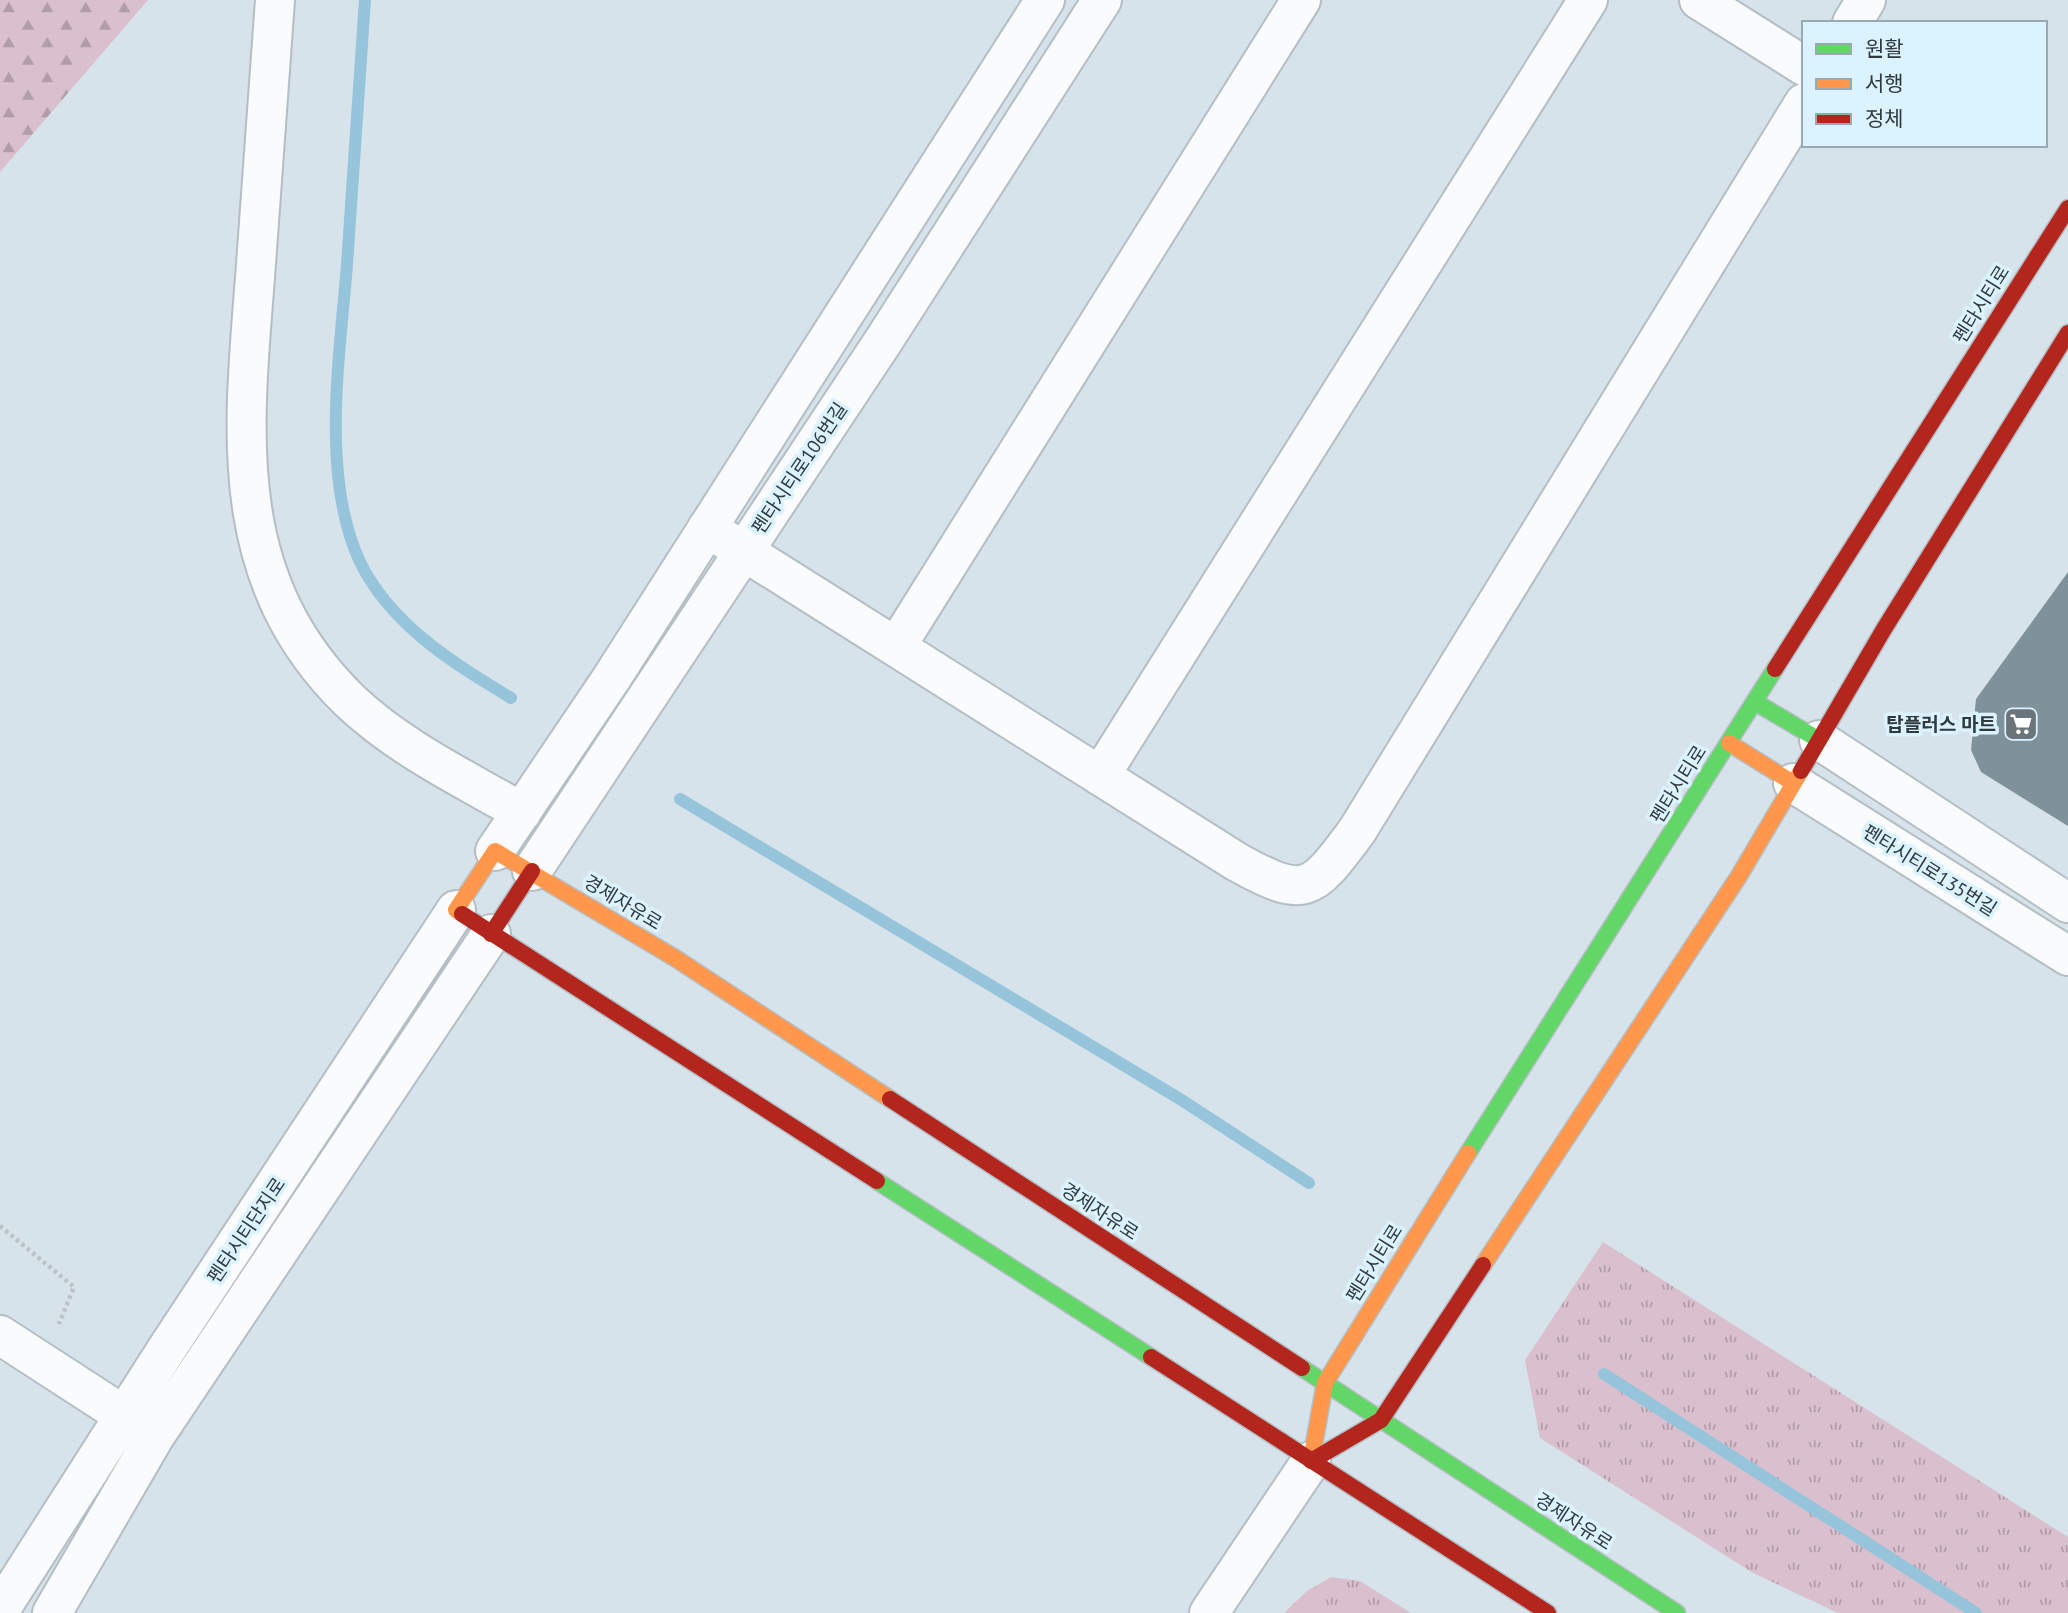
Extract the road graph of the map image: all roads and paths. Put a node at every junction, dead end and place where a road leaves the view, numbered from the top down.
1 (275, 0) edge
2 (1045, 0) edge
3 (1102, 0) edge
4 (1301, 0) edge
5 (1588, 0) edge
6 (1699, 0) edge
7 (1866, 0) edge
8 (1854, 21) edge
9 (1802, 65) edge
10 (1802, 106) edge
11 (2068, 208) edge
12 (2068, 333) edge
13 (707, 528) junction
14 (744, 551) junction
15 (896, 647) junction
16 (1755, 702) junction
17 (1819, 740) junction
18 (1729, 743) junction
19 (1100, 776) junction
20 (1793, 783) junction
21 (522, 812) junction
22 (495, 851) junction
23 (532, 871) junction
24 (2068, 903) edge
25 (456, 910) junction
26 (491, 934) junction
27 (2068, 956) edge
28 (0, 1226) edge
29 (0, 1335) edge
30 (55, 1335) dead end
31 (1325, 1383) junction
32 (124, 1414) junction
33 (1381, 1420) junction
34 (155, 1436) junction
35 (1311, 1461) junction
36 (0, 1611) edge
37 (52, 1613) edge
38 (1209, 1613) edge
39 (1548, 1613) edge
40 (1677, 1613) edge

1 - 21 street
2 - 13 street
3 - 14 street, 펜타시티로106번길
4 - 15 street
5 - 19 street
6 - 9 street
7 - 8 street
10 - 19 street
11 - 16 street, 펜타시티로
12 - 17 street
13 - 14 street
13 - 21 street
14 - 15 street
14 - 23 street, 펜타시티로106번길
15 - 19 street
16 - 17 street
16 - 18 street, 펜타시티로
17 - 20 street
17 - 24 street
18 - 20 street
18 - 31 street, 펜타시티로
20 - 27 street, 펜타시티로135번길
20 - 33 street
21 - 22 street
22 - 23 street, 경제자유로
22 - 25 street, 펜타시티단지로
23 - 26 street, 펜타시티로106번길
23 - 31 street, 경제자유로
25 - 26 street
25 - 32 street, 펜타시티단지로
26 - 34 street, 펜타시티단지로
26 - 35 street
28 - 30 path
29 - 32 street
31 - 33 street, 경제자유로
31 - 35 street
32 - 34 street
32 - 36 street, 펜타시티단지로
33 - 35 street
33 - 40 street, 경제자유로
34 - 37 street, 펜타시티단지로
35 - 38 street
35 - 39 street

